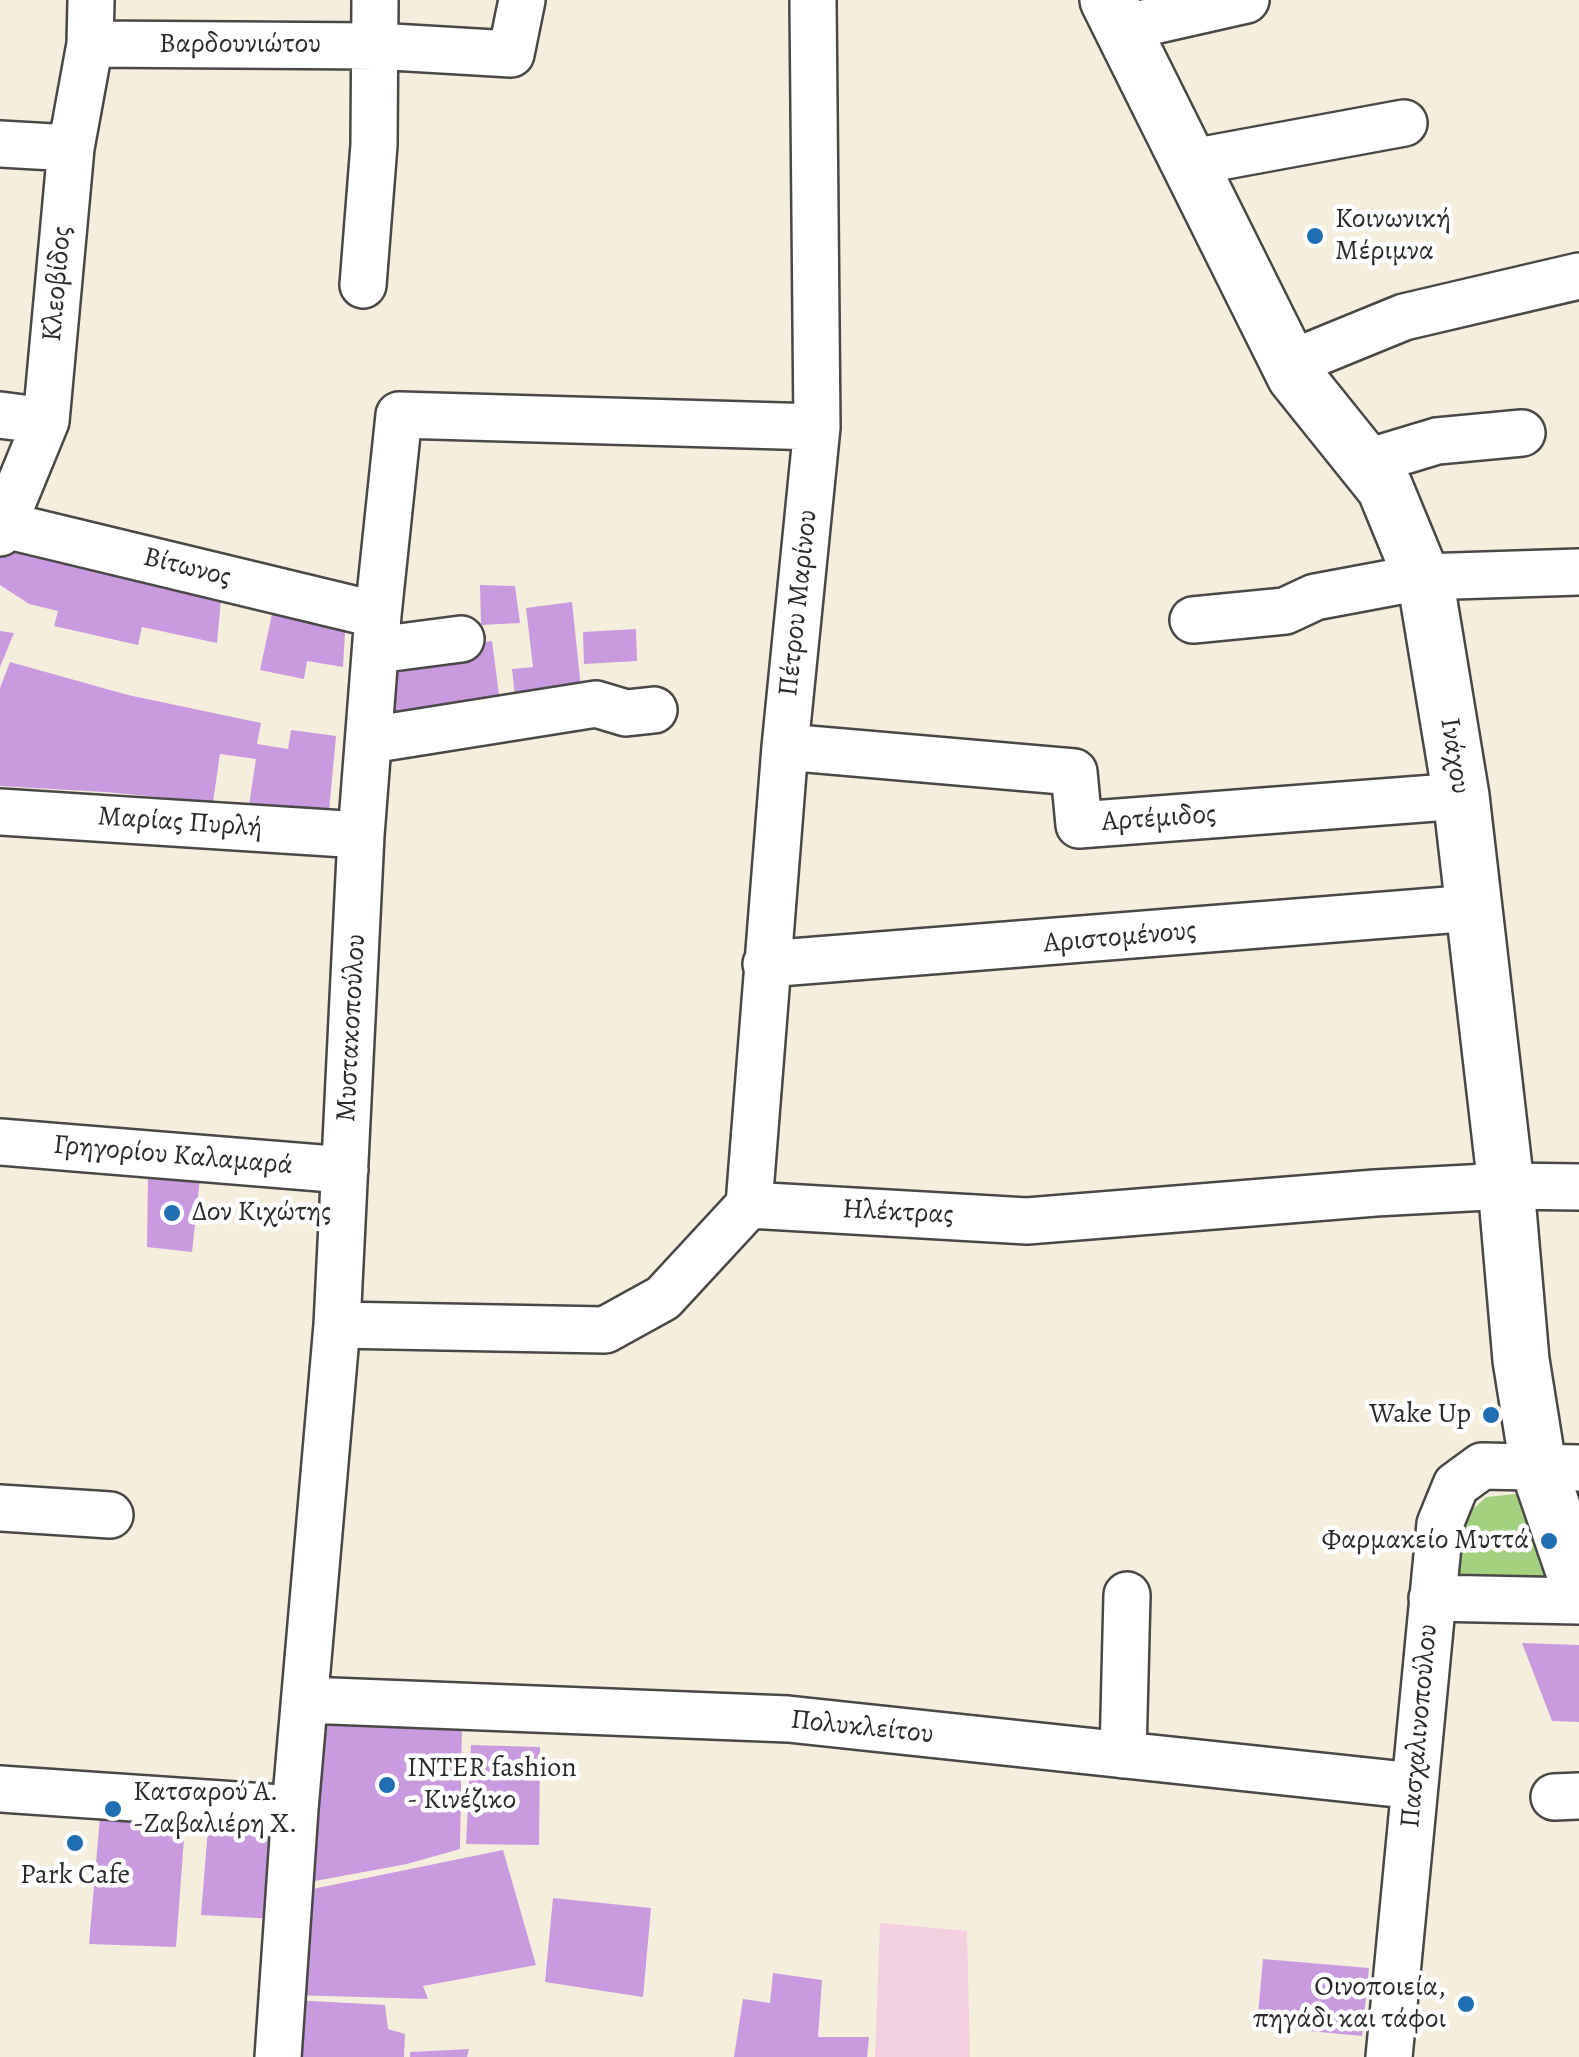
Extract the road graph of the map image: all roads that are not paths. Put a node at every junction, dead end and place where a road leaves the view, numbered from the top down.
1 (375, 0) edge
2 (522, 0) edge
3 (813, 0) edge
4 (1246, 0) edge
5 (1115, 14) edge
6 (90, 22) edge
7 (375, 46) junction
8 (1404, 123) dead end
9 (0, 144) edge
10 (71, 148) junction
11 (1187, 163) junction
12 (1579, 276) edge
13 (363, 285) dead end
14 (1289, 364) junction
15 (0, 416) edge
16 (46, 421) junction
17 (817, 428) junction
18 (1522, 433) dead end
19 (1364, 463) junction
20 (2, 529) edge
21 (1579, 572) edge
22 (1422, 577) junction
23 (1193, 620) dead end
24 (377, 632) junction
25 (460, 639) dead end
26 (654, 710) dead end
27 (370, 740) junction
28 (785, 747) junction
29 (1461, 796) junction
30 (0, 812) edge
31 (361, 834) junction
32 (1472, 908) junction
33 (766, 964) junction
34 (0, 1142) edge
35 (346, 1170) junction
36 (1506, 1186) junction
37 (1579, 1187) edge
38 (749, 1205) junction
39 (337, 1325) junction
40 (1558, 1467) edge
41 (0, 1508) edge
42 (110, 1516) dead end
43 (1579, 1586) edge
44 (1128, 1594) dead end
45 (1432, 1598) junction
46 (1579, 1600) edge
47 (306, 1700) junction
48 (1123, 1755) junction
49 (1416, 1786) junction
50 (0, 1789) edge
51 (295, 1808) junction
52 (278, 2057) edge
53 (1389, 2057) edge

1 - 7 street
2 - 7 street, Βαρδουνιώτου
3 - 17 street, Πέτρου Μαρίνου
4 - 5 street
5 - 11 main road, Ινάχου
6 - 7 street, Βαρδουνιώτου
6 - 10 street, Βαρδουνιώτου
7 - 13 street
8 - 11 street
9 - 10 street
10 - 16 street, Κλεοβίδος
11 - 14 main road, Ινάχου
12 - 14 street
14 - 19 main road, Ινάχου
15 - 16 street
16 - 20 street, Κλεοβίδος
17 - 24 street, Μυστακοπούλου
17 - 28 street, Πέτρου Μαρίνου
18 - 19 street
19 - 22 main road, Ινάχου
20 - 24 street, Βίτωνος
21 - 22 street
22 - 23 street
22 - 29 main road, Ινάχου
24 - 25 street
24 - 27 street, Μυστακοπούλου
26 - 27 street
27 - 31 street, Μυστακοπούλου
28 - 29 street, Αρτέμιδος
28 - 33 street, Πέτρου Μαρίνου
29 - 32 main road, Ινάχου
30 - 31 street, Μαρίας Πυρλή
31 - 35 street, Μυστακοπούλου
32 - 33 street, Αριστομένους
32 - 36 main road, Ινάχου
33 - 38 street, Πέτρου Μαρίνου
34 - 35 street, Γρηγορίου Καλαμαρά
35 - 39 street, Μυστακοπούλου
36 - 37 street, Ηλέκτρας
36 - 38 street, Ηλέκτρας
36 - 40 main road, Ινάχου
38 - 39 street
39 - 47 street, Μυστακοπούλου
40 - 43 main road, Ινάχου
40 - 45 street, Πασχαλινοπούλου
41 - 42 street
44 - 48 street
45 - 46 street
45 - 49 street, Πασχαλινοπούλου
47 - 48 street, Πολυκλείτου
47 - 51 street, Μυστακοπούλου
48 - 49 street, Πολυκλείτου
49 - 53 street, Πασχαλινοπούλου
50 - 51 street
51 - 52 street, Μυστακοπούλου

